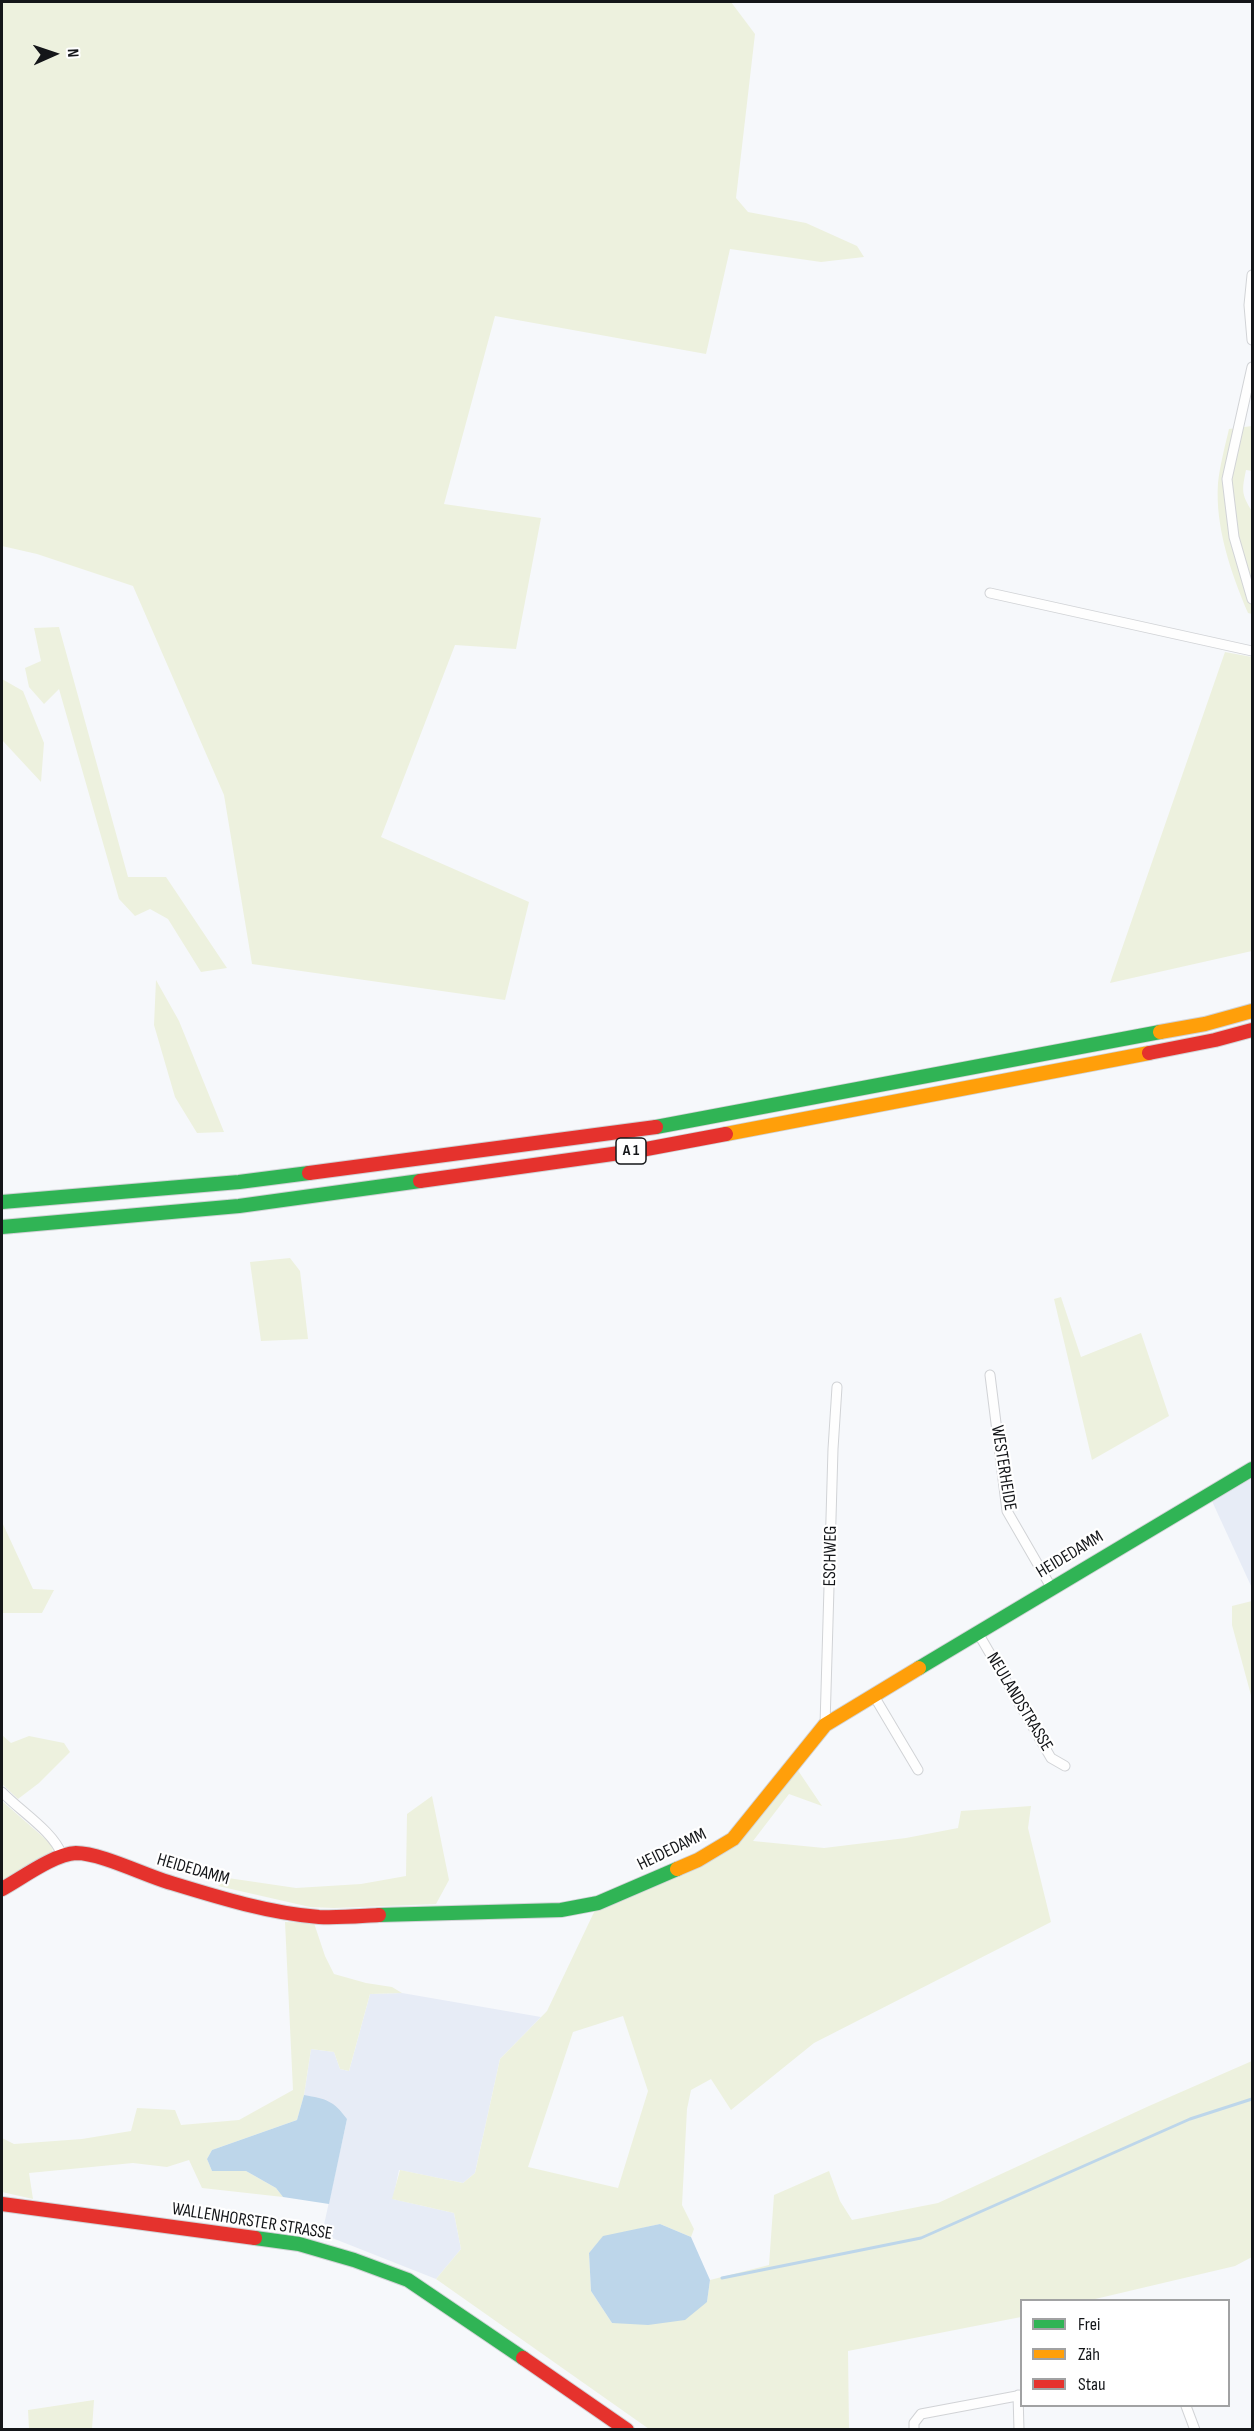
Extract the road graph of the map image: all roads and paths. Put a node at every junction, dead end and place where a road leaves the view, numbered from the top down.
1 (1252, 275) edge
2 (1252, 340) edge
3 (1252, 367) edge
4 (990, 593) dead end
5 (1252, 599) edge
6 (1252, 651) edge
7 (1252, 1011) edge
8 (1252, 1030) edge
9 (2, 1202) edge
10 (2, 1227) edge
11 (990, 1375) dead end
12 (837, 1387) dead end
13 (1252, 1469) edge
14 (1051, 1587) junction
15 (978, 1633) junction
16 (874, 1696) junction
17 (825, 1725) junction
18 (1065, 1766) dead end
19 (918, 1770) dead end
20 (2, 1792) edge
21 (62, 1855) junction
22 (2, 1889) edge
23 (2, 2204) edge
24 (1020, 2395) edge
25 (1186, 2407) edge
26 (627, 2430) edge
27 (914, 2430) edge
28 (1019, 2430) edge
29 (1195, 2430) edge

1 - 2 street
3 - 5 street
4 - 6 street
7 - 9 main road, A 1
8 - 10 main road, A 1
11 - 14 street, WESTERHEIDE
12 - 17 street, ESCHWEG
13 - 14 main road, HEIDEDAMM
14 - 15 main road, HEIDEDAMM
15 - 16 main road, HEIDEDAMM
15 - 18 street, NEULANDSTRASSE
16 - 17 main road, HEIDEDAMM
16 - 19 street
17 - 21 main road, HEIDEDAMM
20 - 21 street
21 - 22 main road
23 - 26 main road, WALLENHORSTER STRASSE
24 - 27 street
24 - 28 street
25 - 29 street

